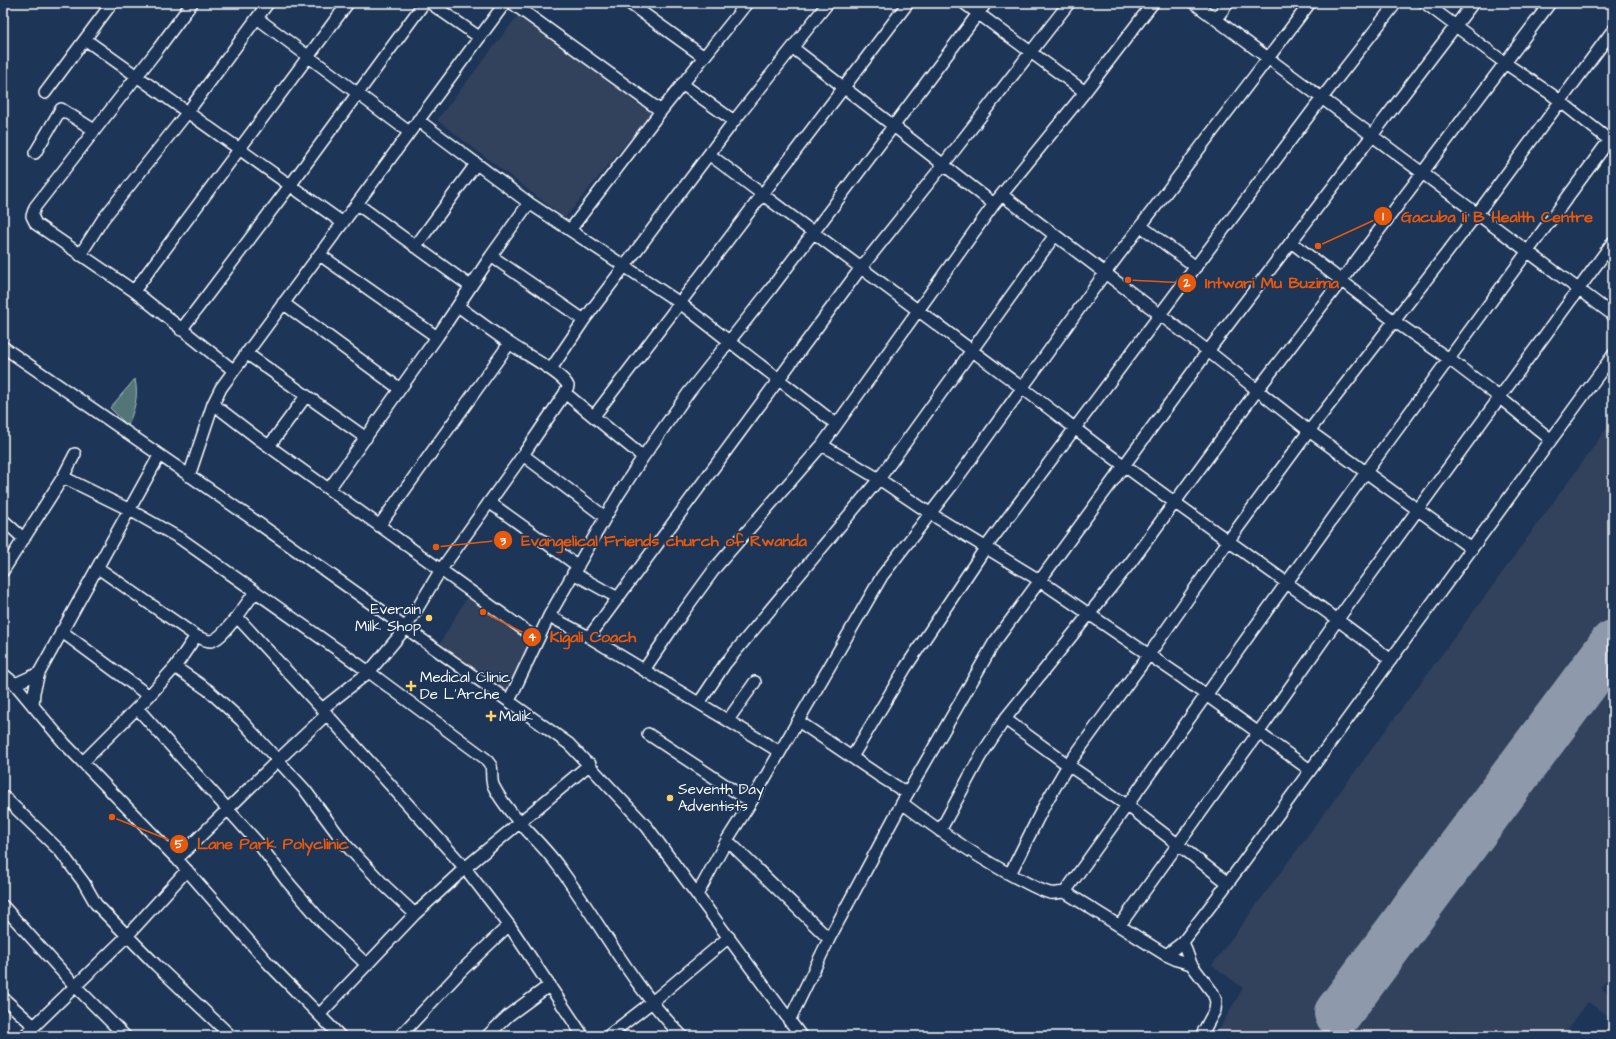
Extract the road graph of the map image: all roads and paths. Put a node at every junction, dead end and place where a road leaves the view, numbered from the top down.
1 (112, 3) edge
2 (192, 3) edge
3 (268, 3) edge
4 (348, 3) edge
5 (424, 3) edge
6 (430, 3) edge
7 (505, 3) edge
8 (512, 3) edge
9 (629, 3) edge
10 (828, 3) edge
11 (908, 3) edge
12 (964, 3) edge
13 (986, 3) edge
14 (1069, 3) edge
15 (1153, 3) edge
16 (1194, 3) edge
17 (1228, 3) edge
18 (1310, 3) edge
19 (1396, 3) edge
20 (1424, 3) edge
21 (1473, 3) edge
22 (1550, 3) edge
23 (744, 4) edge
24 (978, 14) junction
25 (257, 18) junction
26 (1216, 19) junction
27 (1456, 25) junction
28 (1613, 30) edge
29 (479, 37) junction
30 (86, 40) junction
31 (793, 48) junction
32 (1031, 53) junction
33 (309, 56) junction
34 (704, 57) junction
35 (1268, 58) junction
36 (1505, 63) junction
37 (137, 76) junction
38 (682, 84) junction
39 (843, 87) junction
40 (1085, 92) junction
41 (45, 93) dead end
42 (358, 94) junction
43 (1322, 98) junction
44 (1561, 102) junction
45 (661, 112) junction
46 (187, 113) junction
47 (418, 120) junction
48 (734, 121) junction
49 (893, 126) junction
50 (94, 130) junction
51 (409, 132) junction
52 (1373, 135) junction
53 (1612, 140) edge
54 (240, 150) junction
55 (35, 153) dead end
56 (710, 155) junction
57 (476, 164) junction
58 (943, 165) junction
59 (1422, 173) junction
60 (289, 186) junction
61 (762, 195) junction
62 (1002, 195) junction
63 (529, 203) junction
64 (357, 204) junction
65 (994, 204) junction
66 (1477, 214) junction
67 (343, 224) junction
68 (1141, 226) junction
69 (570, 230) junction
70 (812, 233) junction
71 (1055, 235) junction
72 (1291, 242) junction
73 (1613, 242) edge
74 (415, 247) junction
75 (1528, 251) junction
76 (80, 255) junction
77 (320, 255) junction
78 (491, 256) junction
79 (625, 266) junction
80 (1196, 266) junction
81 (860, 268) junction
82 (1105, 274) junction
83 (1341, 281) junction
84 (470, 286) junction
85 (1579, 289) junction
86 (134, 291) junction
87 (680, 303) junction
88 (283, 304) junction
89 (458, 306) junction
90 (918, 311) junction
91 (1160, 315) junction
92 (1613, 315) edge
93 (584, 320) junction
94 (1394, 321) junction
95 (181, 330) junction
96 (437, 337) junction
97 (729, 342) junction
98 (509, 344) junction
99 (3, 347) edge
100 (972, 350) junction
101 (1208, 351) junction
102 (246, 353) junction
103 (1613, 354) edge
104 (1448, 359) junction
105 (233, 370) junction
106 (551, 370) junction
107 (778, 379) junction
108 (1022, 388) junction
109 (400, 389) junction
110 (1258, 390) junction
111 (565, 393) junction
112 (306, 396) junction
113 (1499, 397) junction
114 (213, 404) junction
115 (594, 416) junction
116 (836, 424) junction
117 (1074, 427) junction
118 (1309, 431) junction
119 (366, 438) junction
120 (1550, 439) junction
121 (822, 444) junction
122 (269, 446) junction
123 (75, 454) dead end
124 (523, 455) junction
125 (159, 456) junction
126 (643, 457) junction
127 (1124, 466) junction
128 (1366, 472) junction
129 (189, 476) junction
130 (63, 477) junction
131 (878, 479) junction
132 (329, 489) junction
133 (489, 502) junction
134 (1175, 503) junction
135 (128, 509) junction
136 (1417, 510) junction
137 (931, 514) junction
138 (605, 517) junction
139 (3, 520) edge
140 (379, 526) junction
141 (24, 539) junction
142 (1229, 540) junction
143 (986, 547) junction
144 (1472, 549) junction
145 (98, 568) junction
146 (576, 569) junction
147 (3, 571) edge
148 (440, 571) junction
149 (1039, 580) junction
150 (1286, 583) junction
151 (255, 592) junction
152 (618, 598) junction
153 (1089, 614) junction
154 (549, 616) junction
155 (237, 617) junction
156 (1338, 619) junction
157 (405, 628) junction
158 (61, 632) junction
159 (196, 636) junction
160 (589, 637) junction
161 (537, 639) junction
162 (1148, 656) junction
163 (1391, 660) junction
164 (175, 667) junction
165 (644, 670) junction
166 (369, 672) junction
167 (38, 673) junction
168 (4, 676) edge
169 (754, 682) dead end
170 (15, 684) junction
171 (1206, 695) junction
172 (149, 696) junction
173 (509, 701) junction
174 (700, 703) junction
175 (34, 706) junction
176 (137, 708) junction
177 (325, 712) junction
178 (1005, 719) junction
179 (728, 720) junction
180 (798, 721) junction
181 (1258, 733) junction
182 (648, 734) dead end
183 (780, 752) junction
184 (852, 757) junction
185 (278, 760) junction
186 (83, 762) junction
187 (590, 764) junction
188 (1068, 765) junction
189 (1310, 770) junction
190 (907, 793) junction
191 (3, 796) edge
192 (751, 802) junction
193 (902, 803) junction
194 (1128, 806) junction
195 (228, 808) junction
196 (519, 823) junction
197 (940, 831) junction
198 (726, 840) junction
199 (1177, 844) junction
200 (177, 859) junction
201 (465, 868) junction
202 (187, 870) junction
203 (1010, 874) junction
204 (1228, 883) junction
205 (1065, 892) junction
206 (697, 895) junction
207 (3, 906) edge
208 (415, 914) junction
209 (509, 924) junction
210 (1120, 925) junction
211 (127, 936) junction
212 (729, 938) junction
213 (828, 939) junction
214 (1183, 942) junction
215 (1166, 955) junction
216 (366, 964) junction
217 (1191, 964) junction
218 (550, 985) junction
219 (76, 987) junction
220 (3, 998) edge
221 (652, 1002) junction
222 (320, 1014) junction
223 (789, 1021) junction
224 (34, 1026) junction
225 (24, 1036) edge
226 (124, 1036) edge
227 (231, 1036) edge
228 (340, 1036) edge
229 (400, 1036) edge
230 (487, 1036) edge
231 (583, 1036) edge
232 (608, 1036) edge
233 (682, 1036) edge
234 (801, 1036) edge
235 (1200, 1036) edge

1 - 30 street
2 - 37 street
3 - 25 street
4 - 33 street
5 - 42 street
6 - 29 street
7 - 29 street
8 - 45 street
9 - 34 street
10 - 31 street
11 - 39 street
12 - 24 street
13 - 24 street
14 - 32 street
15 - 40 street
16 - 26 street
17 - 26 street
18 - 35 street
19 - 43 street
20 - 27 street
21 - 27 street
22 - 36 street
23 - 34 street
24 - 32 street
24 - 49 street
25 - 33 street
25 - 46 street
26 - 35 street
27 - 36 street
27 - 52 street
28 - 44 street
29 - 47 street
30 - 37 street
30 - 41 street
31 - 39 street
31 - 48 street
32 - 40 street
32 - 58 street
33 - 42 street
33 - 54 street
34 - 38 street
35 - 43 street
35 - 68 street
36 - 44 street
36 - 59 street
37 - 46 street
37 - 50 street
38 - 45 street
38 - 48 street
39 - 49 street
39 - 61 street
40 - 62 street
42 - 51 street
42 - 60 street
43 - 52 street
43 - 80 street
44 - 53 street
44 - 66 street
45 - 69 street
46 - 54 street
46 - 76 street
47 - 51 street
47 - 57 street
48 - 56 street
49 - 58 street
49 - 70 street
50 - 55 street
50 - 76 street
51 - 64 street
52 - 59 street
52 - 72 street
53 - 75 street
54 - 60 street
54 - 86 street
56 - 61 street
56 - 79 street
57 - 63 street
57 - 74 street
58 - 65 street
58 - 81 street
59 - 66 street
59 - 83 street
60 - 67 street
60 - 95 street
61 - 70 street
61 - 87 street
62 - 65 street
62 - 71 street
63 - 69 street
63 - 78 street
64 - 67 street
64 - 74 street
65 - 90 street
66 - 75 street
66 - 94 street
67 - 77 street
68 - 80 street
68 - 82 street
69 - 79 street
70 - 81 street
70 - 97 street
71 - 82 street
71 - 100 street
72 - 83 street
72 - 101 street
73 - 85 street
74 - 84 street
75 - 85 street
75 - 104 street
76 - 86 street
77 - 88 street
77 - 96 street
78 - 84 street
78 - 93 street
79 - 87 street
79 - 93 street
80 - 91 street
81 - 90 street
81 - 107 street
82 - 91 street
82 - 108 street
83 - 94 street
83 - 110 street
84 - 89 street
85 - 92 street
85 - 113 street
86 - 95 street
87 - 97 street
87 - 115 street
88 - 102 street
88 - 109 street
89 - 96 street
89 - 98 street
90 - 100 street
90 - 116 street
91 - 101 street
91 - 117 street
93 - 106 street
94 - 104 street
94 - 118 street
95 - 105 street
96 - 109 street
97 - 107 street
97 - 126 street
98 - 106 street
98 - 140 street
99 - 125 street
100 - 108 street
100 - 131 street
101 - 110 street
101 - 127 street
102 - 105 street
102 - 112 street
103 - 120 street
104 - 113 street
104 - 128 street
105 - 114 street
106 - 111 street
107 - 116 street
107 - 152 street
108 - 117 street
108 - 137 street
109 - 119 street
110 - 118 street
110 - 134 street
111 - 115 street
111 - 124 street
112 - 119 street
112 - 122 street
113 - 120 street
113 - 136 street
114 - 122 street
114 - 129 street
115 - 126 street
116 - 121 street
117 - 127 street
117 - 143 street
118 - 128 street
118 - 142 street
119 - 132 street
120 - 144 street
121 - 131 street
121 - 165 street
122 - 132 street
123 - 130 street
124 - 133 street
124 - 138 street
125 - 129 street
125 - 135 street
126 - 138 street
127 - 134 street
127 - 149 street
128 - 136 street
128 - 150 street
129 - 157 street
130 - 135 street
130 - 141 street
131 - 137 street
131 - 174 street
132 - 140 street
133 - 146 street
133 - 148 street
134 - 142 street
134 - 153 street
135 - 145 street
135 - 151 street
136 - 144 street
136 - 156 street
137 - 143 street
137 - 180 street
138 - 146 street
139 - 141 street
140 - 148 street
141 - 147 street
142 - 150 street
142 - 162 street
143 - 149 street
143 - 184 street
144 - 163 street
145 - 158 street
145 - 159 street
146 - 152 street
146 - 154 street
148 - 157 street
148 - 161 street
149 - 153 street
149 - 190 street
150 - 156 street
150 - 171 street
151 - 155 street
151 - 166 street
152 - 160 street
153 - 162 street
153 - 178 street
154 - 160 street
154 - 161 street
155 - 159 street
155 - 177 street
156 - 163 street
156 - 181 street
157 - 166 street
157 - 173 street
158 - 167 street
158 - 172 street
159 - 164 street
160 - 165 street
161 - 173 street
162 - 171 street
162 - 188 street
163 - 189 street
164 - 172 street
164 - 185 street
165 - 174 street
166 - 177 street
166 - 196 street
167 - 170 street
167 - 175 street
168 - 170 street
169 - 179 street
170 - 175 street
171 - 181 street
171 - 194 street
172 - 176 street
173 - 187 street
174 - 179 street
175 - 186 street
176 - 186 street
176 - 195 street
177 - 185 street
177 - 201 street
178 - 188 street
178 - 197 street
179 - 183 street
180 - 183 street
180 - 184 street
181 - 189 street
181 - 199 street
182 - 192 street
183 - 192 street
184 - 190 street
185 - 195 street
185 - 208 street
186 - 200 street
187 - 196 street
187 - 206 street
188 - 194 street
188 - 203 street
189 - 204 street
190 - 193 street
191 - 211 street
192 - 198 street
193 - 197 street
193 - 213 street
194 - 199 street
194 - 205 street
195 - 200 street
195 - 216 street
196 - 201 street
196 - 221 street
197 - 203 street
198 - 206 street
198 - 213 street
199 - 204 street
199 - 210 street
200 - 202 street
201 - 208 street
201 - 209 street
202 - 211 street
202 - 222 street
203 - 205 street
204 - 214 street
205 - 210 street
206 - 212 street
207 - 219 street
208 - 216 street
209 - 218 street
209 - 229 street
210 - 215 street
211 - 219 street
211 - 227 street
212 - 221 street
212 - 223 street
213 - 223 street
214 - 215 street
214 - 217 street
215 - 217 street
216 - 222 street
217 - 235 street
218 - 230 street
218 - 231 street
219 - 224 street
219 - 226 street
220 - 224 street
221 - 232 street
221 - 233 street
222 - 228 street
223 - 234 street
224 - 225 street

